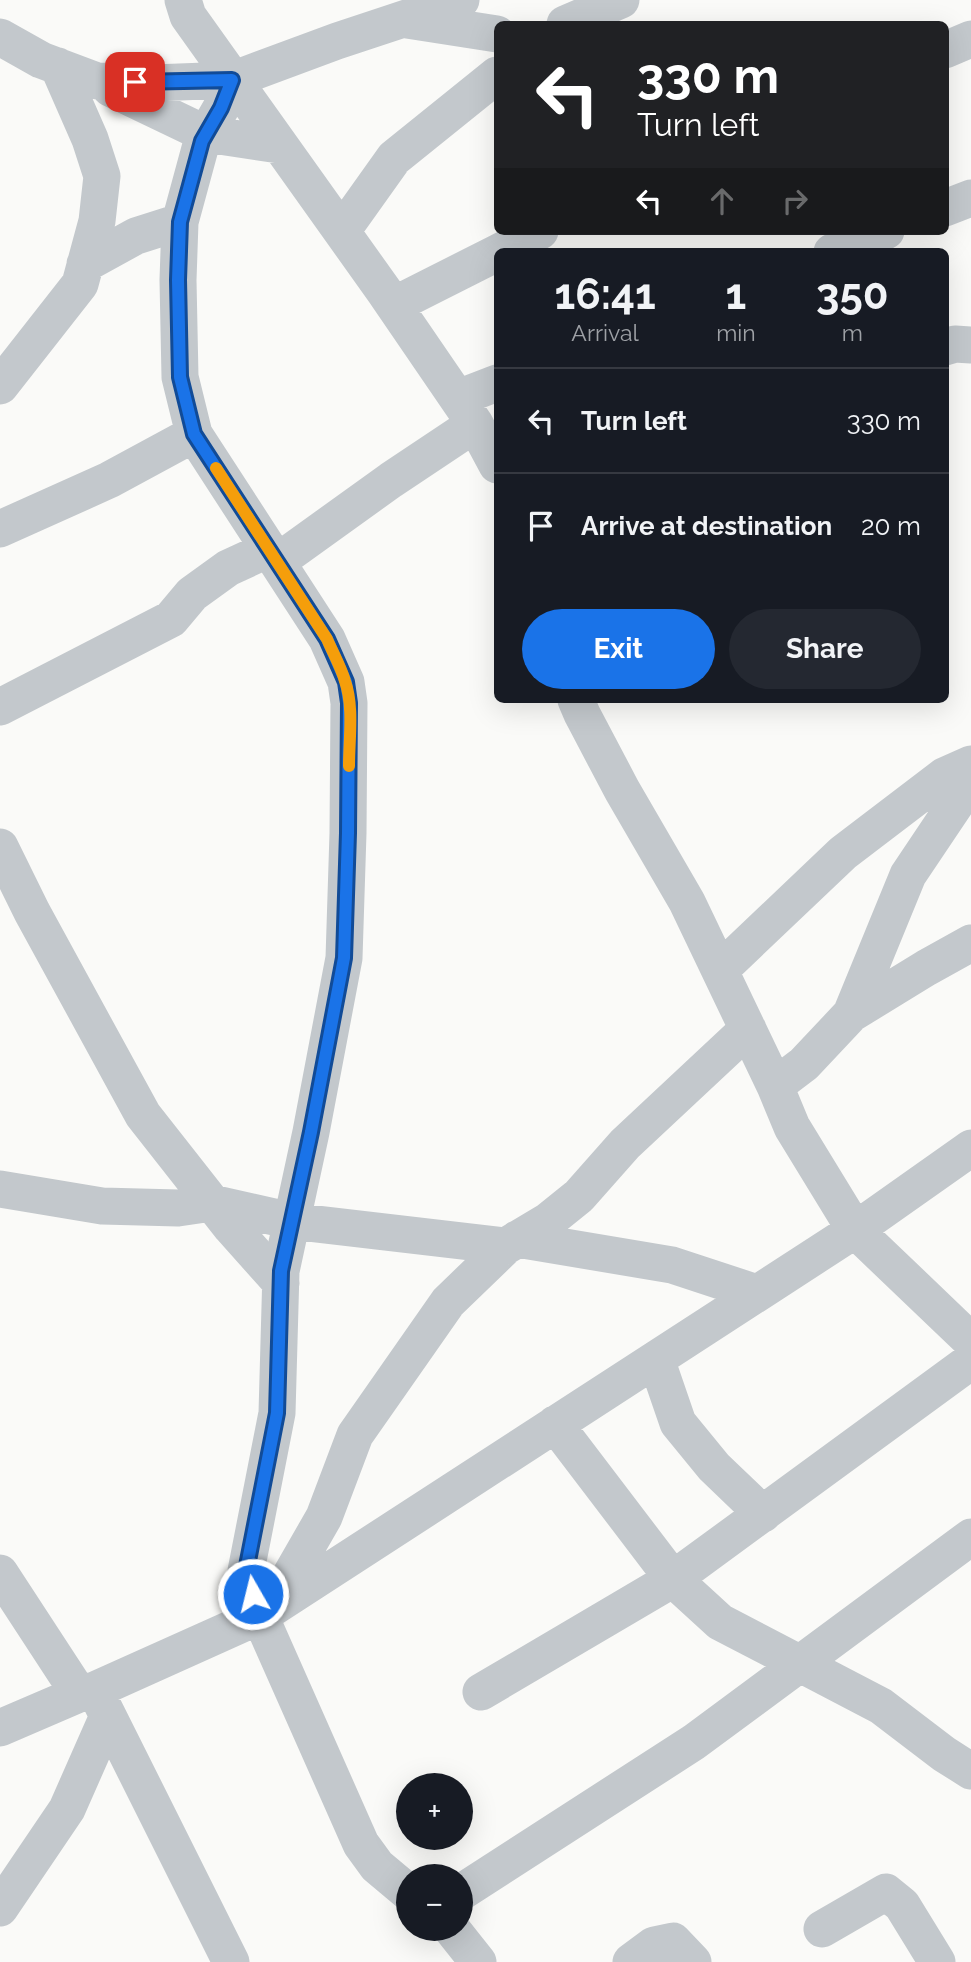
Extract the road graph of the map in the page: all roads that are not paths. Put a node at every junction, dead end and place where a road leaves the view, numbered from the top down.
1 (183, 0) edge
2 (461, 0) edge
3 (621, 0) edge
4 (403, 20) junction
5 (572, 21) edge
6 (494, 34) edge
7 (0, 37) edge
8 (971, 39) edge
9 (949, 48) edge
10 (58, 66) junction
11 (494, 77) edge
12 (232, 80) junction
13 (97, 81) junction
14 (206, 134) junction
15 (279, 145) junction
16 (971, 198) edge
17 (949, 206) edge
18 (180, 222) junction
19 (342, 231) junction
20 (532, 235) edge
21 (876, 235) edge
22 (506, 248) edge
23 (842, 248) edge
24 (494, 254) edge
25 (85, 264) junction
26 (394, 305) junction
27 (971, 345) edge
28 (949, 346) edge
29 (0, 386) edge
30 (494, 386) edge
31 (466, 411) junction
32 (194, 434) junction
33 (494, 460) edge
34 (0, 529) edge
35 (273, 556) junction
36 (577, 703) edge
37 (0, 707) edge
38 (971, 764) edge
39 (971, 781) edge
40 (0, 847) edge
41 (878, 948) junction
42 (956, 951) edge
43 (720, 970) junction
44 (851, 1014) junction
45 (748, 1029) junction
46 (775, 1086) junction
47 (971, 1148) edge
48 (0, 1189) edge
49 (212, 1203) junction
50 (292, 1221) junction
51 (855, 1230) junction
52 (512, 1243) junction
53 (281, 1283) junction
54 (757, 1293) junction
55 (971, 1341) edge
56 (656, 1359) junction
57 (971, 1361) edge
58 (555, 1424) junction
59 (762, 1514) junction
60 (971, 1539) edge
61 (0, 1573) edge
62 (673, 1579) junction
63 (272, 1608) junction
64 (799, 1664) junction
65 (481, 1692) dead end
66 (94, 1700) junction
67 (0, 1728) edge
68 (971, 1771) edge
69 (396, 1882) edge
70 (473, 1885) edge
71 (0, 1908) edge
72 (822, 1929) dead end
73 (461, 1941) edge
74 (232, 1962) edge
75 (478, 1962) edge
76 (631, 1962) edge
77 (693, 1962) edge
78 (937, 1962) edge

1 - 12 street
2 - 4 street
3 - 5 street
4 - 6 street
4 - 12 street
7 - 10 street
8 - 9 street
10 - 13 street
10 - 25 street
11 - 19 street
12 - 13 street
12 - 14 street
12 - 15 street
13 - 14 street
14 - 15 street
14 - 18 street
15 - 19 street
16 - 17 street
18 - 25 street
18 - 32 street
19 - 26 street
20 - 22 street
21 - 23 street
24 - 26 street
25 - 29 street
26 - 31 street
27 - 28 street
30 - 31 street
31 - 33 street
31 - 35 street
32 - 34 street
32 - 35 street
35 - 37 street
35 - 50 street
36 - 43 street
38 - 43 street
39 - 41 street
40 - 49 street
41 - 42 street
41 - 44 street
42 - 44 street
43 - 45 street
44 - 46 street
45 - 46 street
45 - 52 street
46 - 51 street
47 - 51 street
48 - 49 street
49 - 50 street
49 - 53 street
50 - 52 street
50 - 53 street
51 - 54 street
51 - 55 street
52 - 54 street
52 - 63 street
53 - 63 street
54 - 56 street
56 - 58 street
56 - 59 street
57 - 59 street
58 - 62 street
58 - 63 street
59 - 62 street
60 - 64 street
61 - 66 street
62 - 64 street
62 - 65 street
63 - 66 street
63 - 69 street
64 - 68 street
64 - 70 street
66 - 67 street
66 - 71 street
66 - 74 street
72 - 78 street
73 - 75 street
76 - 77 street

